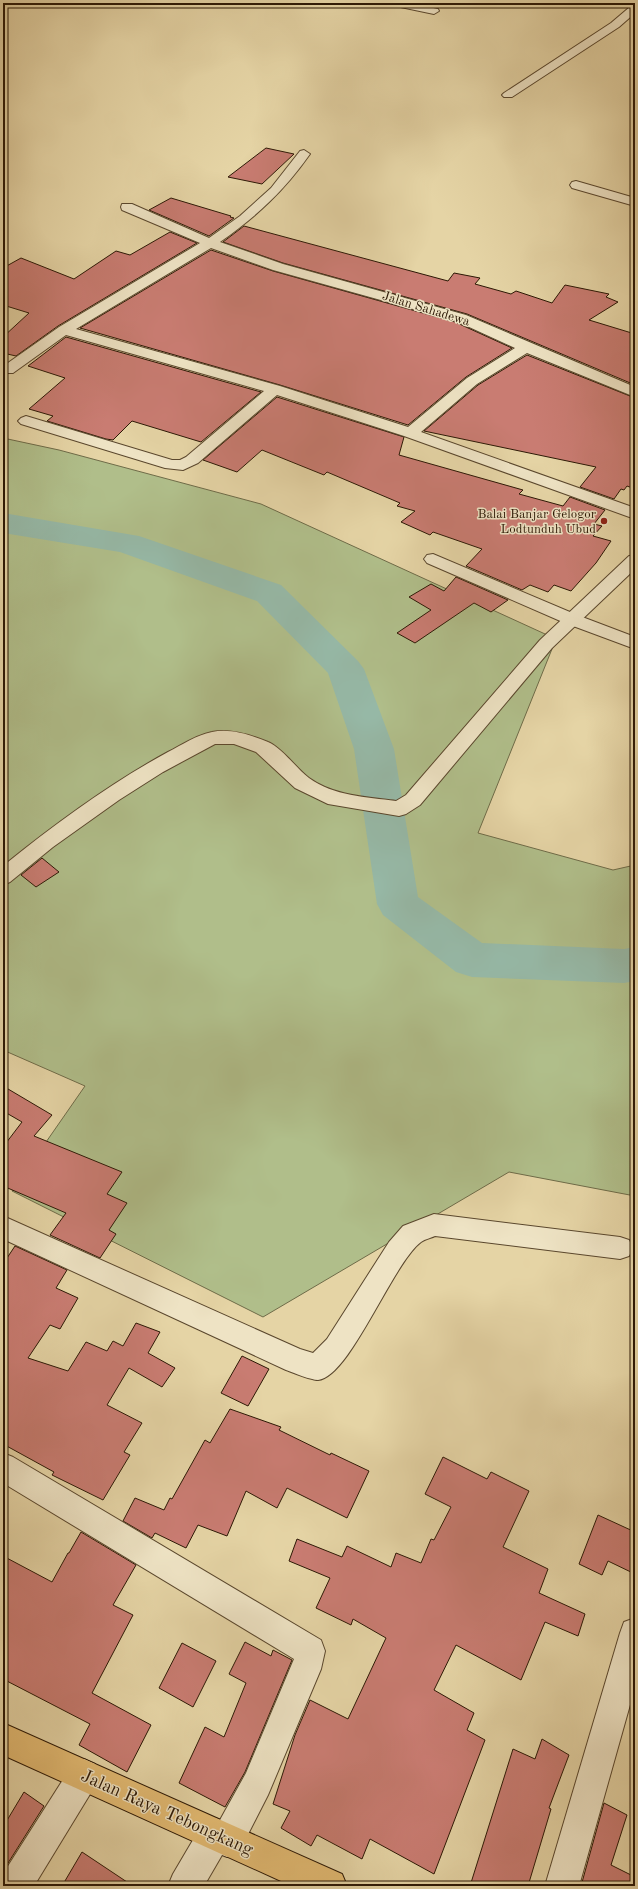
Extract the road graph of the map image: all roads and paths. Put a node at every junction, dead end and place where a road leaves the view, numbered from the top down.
1 (395, 3) edge
2 (635, 8) edge
3 (434, 11) dead end
4 (615, 24) junction
5 (628, 27) dead end
6 (508, 95) dead end
7 (304, 154) dead end
8 (576, 185) dead end
9 (635, 202) edge
10 (127, 207) dead end
11 (210, 243) junction
12 (64, 330) junction
13 (526, 347) junction
14 (5, 371) edge
15 (275, 389) junction
16 (635, 392) edge
17 (26, 421) dead end
18 (410, 433) junction
19 (635, 514) edge
20 (433, 559) dead end
21 (635, 560) edge
22 (571, 619) junction
23 (635, 643) edge
24 (3, 878) edge
25 (3, 1227) edge
26 (620, 1248) dead end
27 (3, 1467) edge
28 (635, 1633) edge
29 (3, 1739) edge
30 (84, 1775) junction
31 (221, 1838) junction
32 (15, 1886) edge
33 (185, 1886) edge
34 (330, 1886) edge
35 (562, 1886) edge

1 - 3 street
2 - 4 street
4 - 5 street
4 - 6 street
7 - 11 street
8 - 9 street
10 - 11 street, Jalan Sahadewa
11 - 12 street
11 - 13 street, Jalan Sahadewa
12 - 14 street
12 - 15 street
13 - 16 street, Jalan Sahadewa
13 - 18 street
15 - 17 street
15 - 18 street
18 - 19 street
20 - 22 street
21 - 22 street
22 - 23 street
22 - 24 street
25 - 26 street
27 - 31 street
28 - 35 street
29 - 30 main road, Jalan Raya Tebongkang
30 - 31 main road, Jalan Raya Tebongkang
30 - 32 street
31 - 33 street
31 - 34 main road, Jalan Raya Tebongkang

